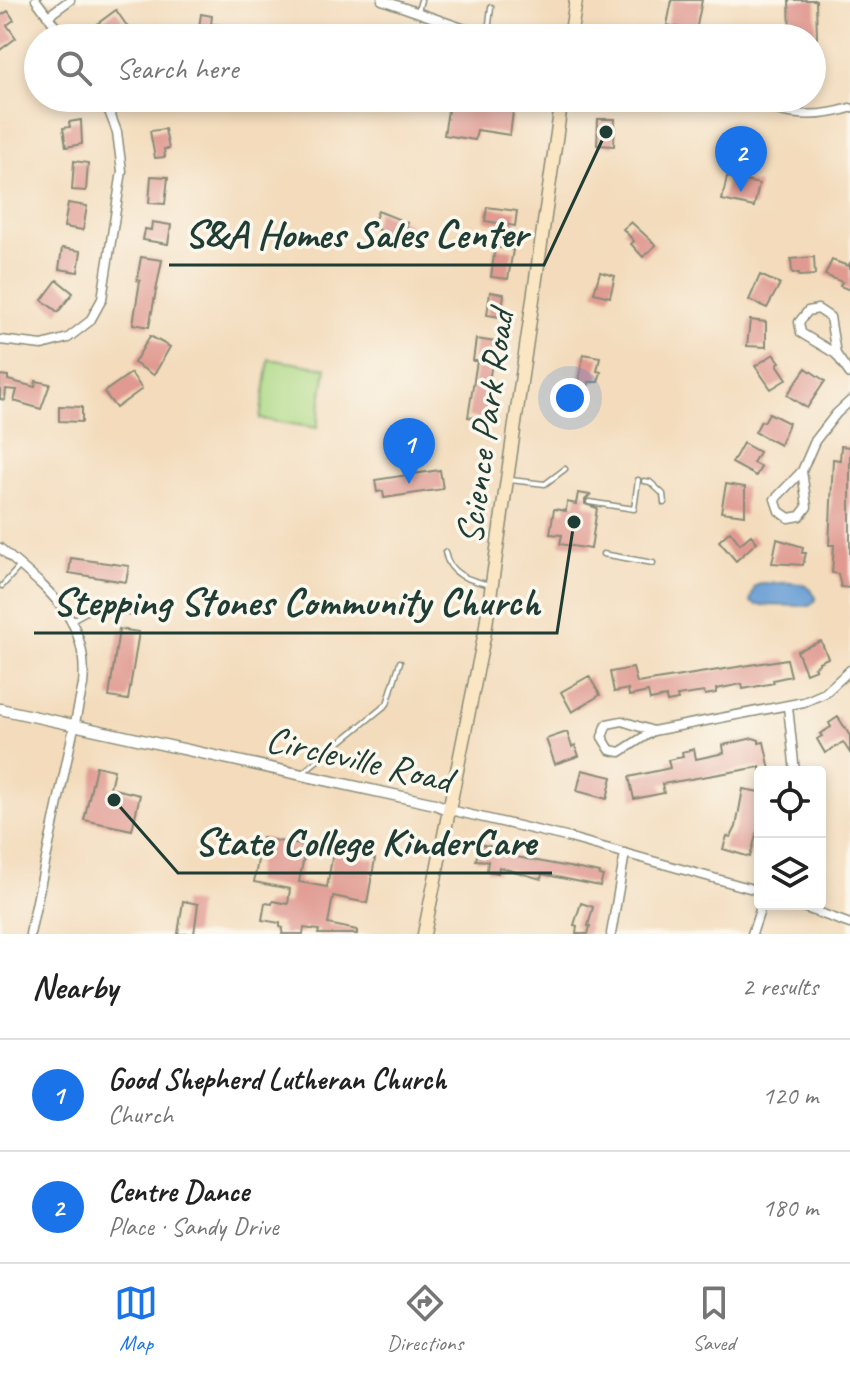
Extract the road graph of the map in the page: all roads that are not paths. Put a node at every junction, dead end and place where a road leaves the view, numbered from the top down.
1 (36, 0) edge
2 (70, 0) edge
3 (382, 0) edge
4 (421, 0) edge
5 (576, 0) edge
6 (491, 7) dead end
7 (417, 13) junction
8 (48, 16) junction
9 (54, 24) edge
10 (447, 24) edge
11 (488, 24) edge
12 (572, 24) edge
13 (850, 108) edge
14 (109, 112) edge
15 (560, 112) edge
16 (784, 112) edge
17 (0, 340) edge
18 (836, 354) junction
19 (850, 374) edge
20 (850, 401) edge
21 (565, 469) dead end
22 (802, 471) junction
23 (507, 480) junction
24 (589, 502) dead end
25 (664, 503) dead end
26 (0, 548) edge
27 (445, 552) dead end
28 (603, 554) dead end
29 (653, 563) dead end
30 (20, 566) junction
31 (492, 585) junction
32 (2, 586) dead end
33 (131, 613) dead end
34 (72, 620) junction
35 (400, 662) dead end
36 (850, 670) edge
37 (788, 707) junction
38 (0, 709) edge
39 (73, 726) junction
40 (653, 731) junction
41 (794, 766) edge
42 (299, 776) junction
43 (450, 810) junction
44 (625, 853) junction
45 (754, 889) edge
46 (760, 910) edge
47 (812, 910) edge
48 (850, 924) edge
49 (30, 934) edge
50 (424, 934) edge
51 (611, 934) edge
52 (752, 934) edge

1 - 8 street
2 - 8 street
3 - 7 street
4 - 7 lane
5 - 12 main road
6 - 11 lane
7 - 10 street
8 - 9 street
13 - 16 street
14 - 17 street
15 - 23 main road, Science Park Road
18 - 18 street
18 - 19 street
20 - 22 street
21 - 23 lane
22 - 22 street
23 - 31 main road, Science Park Road
24 - 25 lane
26 - 30 street
27 - 31 lane
28 - 29 lane
30 - 32 lane
30 - 34 street
31 - 43 main road, Science Park Road
33 - 34 lane
34 - 39 street
35 - 42 lane
36 - 37 street
37 - 40 street
37 - 41 street
38 - 39 street, Circleville Road
39 - 42 street, Circleville Road
39 - 49 street
40 - 40 street
42 - 43 street, Circleville Road
43 - 44 street, Circleville Road
43 - 50 main road, Science Park Road
44 - 45 street, Circleville Road
44 - 51 street
46 - 52 street
47 - 48 street

